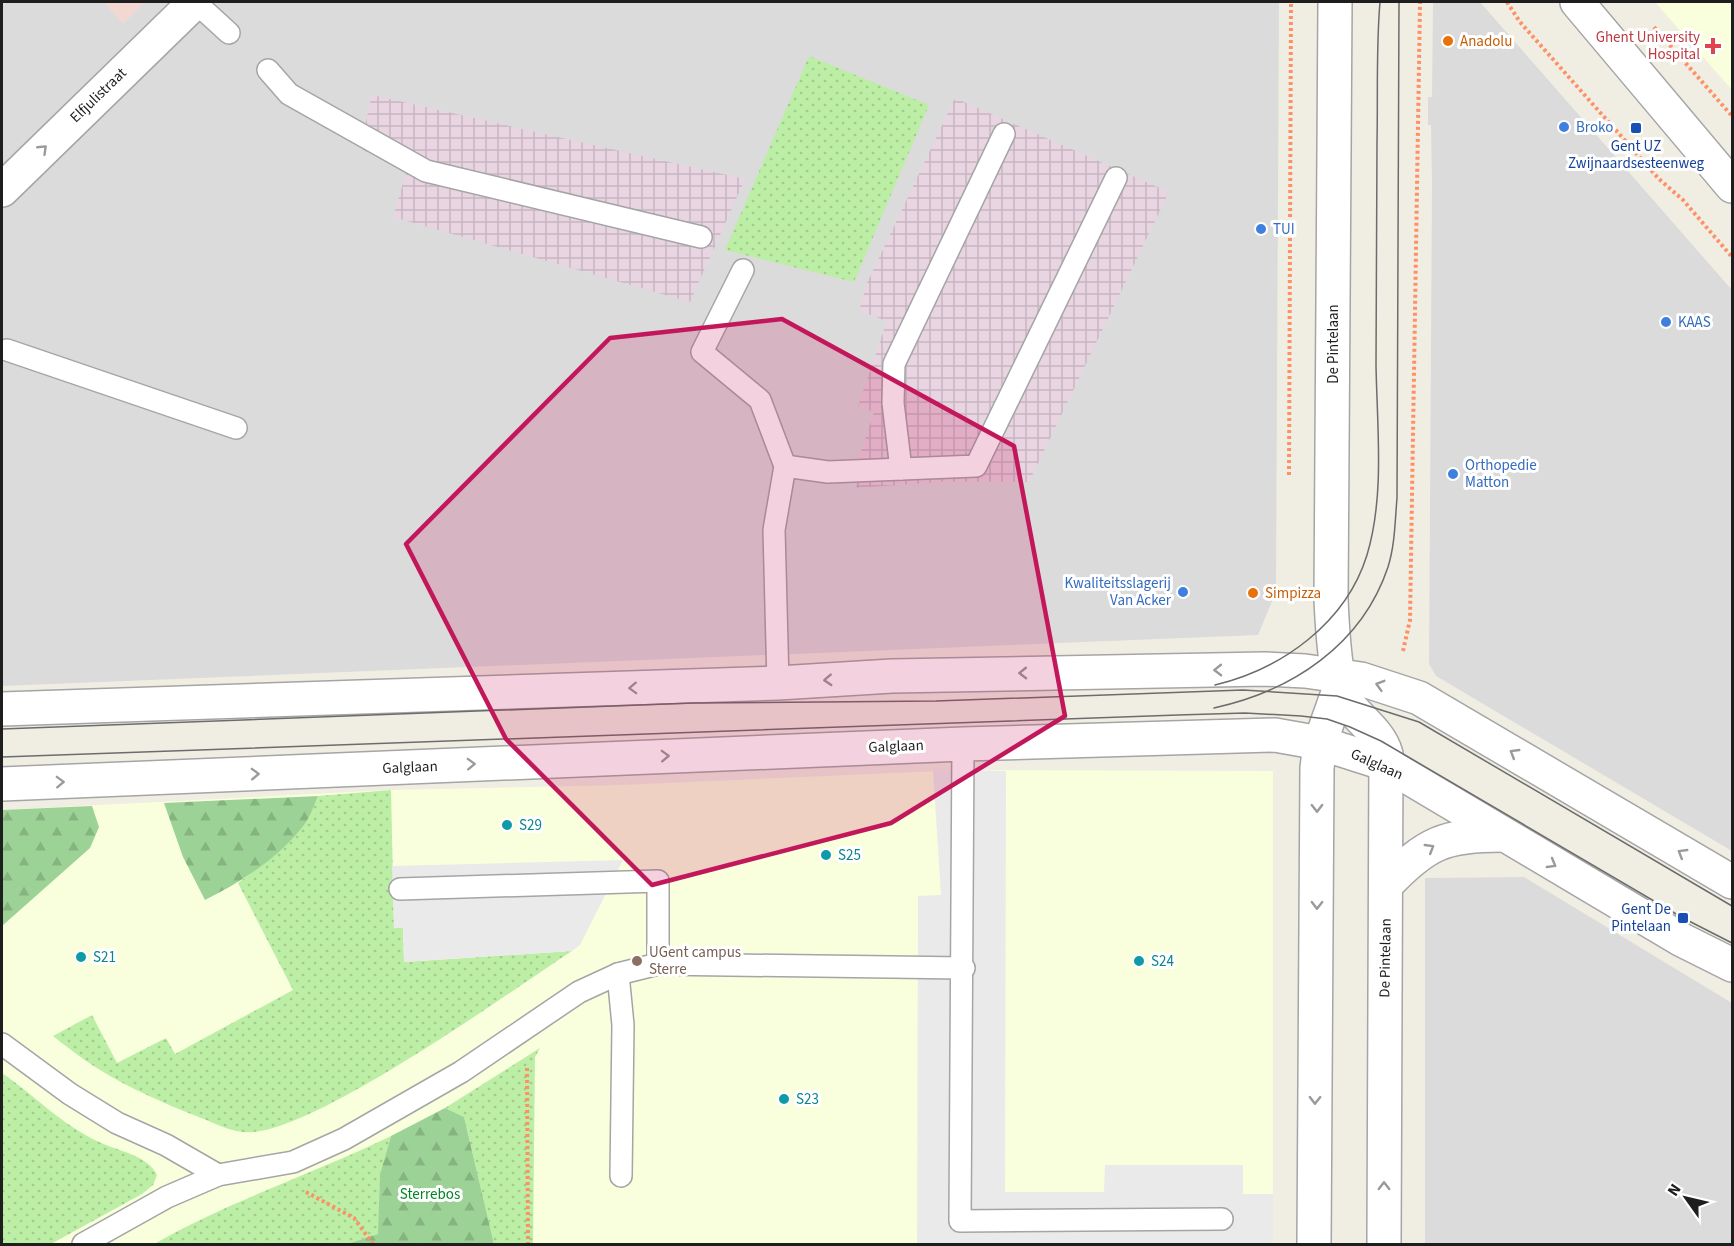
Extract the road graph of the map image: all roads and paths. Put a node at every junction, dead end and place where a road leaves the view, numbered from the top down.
1 (1292, 2) edge
2 (1335, 2) edge
3 (1420, 2) edge
4 (1507, 2) edge
5 (1576, 2) edge
6 (186, 4) edge
7 (1651, 24) dead end
8 (229, 33) dead end
9 (268, 70) dead end
10 (1732, 116) edge
11 (1004, 134) dead end
12 (1116, 178) dead end
13 (1732, 186) edge
14 (2, 190) edge
15 (701, 237) dead end
16 (1732, 256) edge
17 (743, 270) dead end
18 (7, 350) dead end
19 (236, 428) dead end
20 (785, 466) junction
21 (901, 469) junction
22 (1290, 479) dead end
23 (1410, 620) dead end
24 (1340, 681) junction
25 (778, 683) junction
26 (2, 709) edge
27 (1320, 742) junction
28 (963, 744) junction
29 (1386, 764) junction
30 (2, 784) edge
31 (1502, 835) junction
32 (1732, 882) edge
33 (1386, 885) junction
34 (400, 889) dead end
35 (658, 964) junction
36 (1732, 965) edge
37 (964, 968) junction
38 (618, 974) junction
39 (526, 1030) junction
40 (2, 1044) edge
41 (256, 1170) junction
42 (218, 1174) junction
43 (621, 1176) dead end
44 (1222, 1219) dead end
45 (83, 1245) edge
46 (373, 1245) edge
47 (528, 1245) edge
48 (1314, 1245) edge
49 (1384, 1245) edge

1 - 22 path
2 - 24 street, De Pintelaan
3 - 23 path
4 - 16 path
5 - 13 street
6 - 8 lane
14 -> 6 street, Elfjulistraat
7 - 10 path
9 - 15 lane
11 - 21 lane
12 - 21 lane
17 - 20 lane
18 - 19 lane
20 - 21 lane
20 - 25 lane
24 -> 25 street
24 - 27 street, De Pintelaan
24 - 29 street, De Pintelaan
32 -> 24 street
25 -> 26 street
27 - 28 street, Galglaan
27 - 29 street, Galglaan
27 -> 48 street, De Pintelaan
30 -> 28 street, Galglaan
28 - 37 lane
29 - 31 street, Galglaan
29 - 33 street, De Pintelaan
33 -> 31 street
31 -> 36 street, Galglaan
49 -> 33 street, De Pintelaan
34 - 35 lane
35 - 37 lane
35 - 38 lane
37 - 44 lane
38 - 39 lane
38 - 43 lane
39 - 41 lane
39 - 47 path
40 - 42 lane
41 - 42 lane
41 - 46 path
42 - 45 lane

